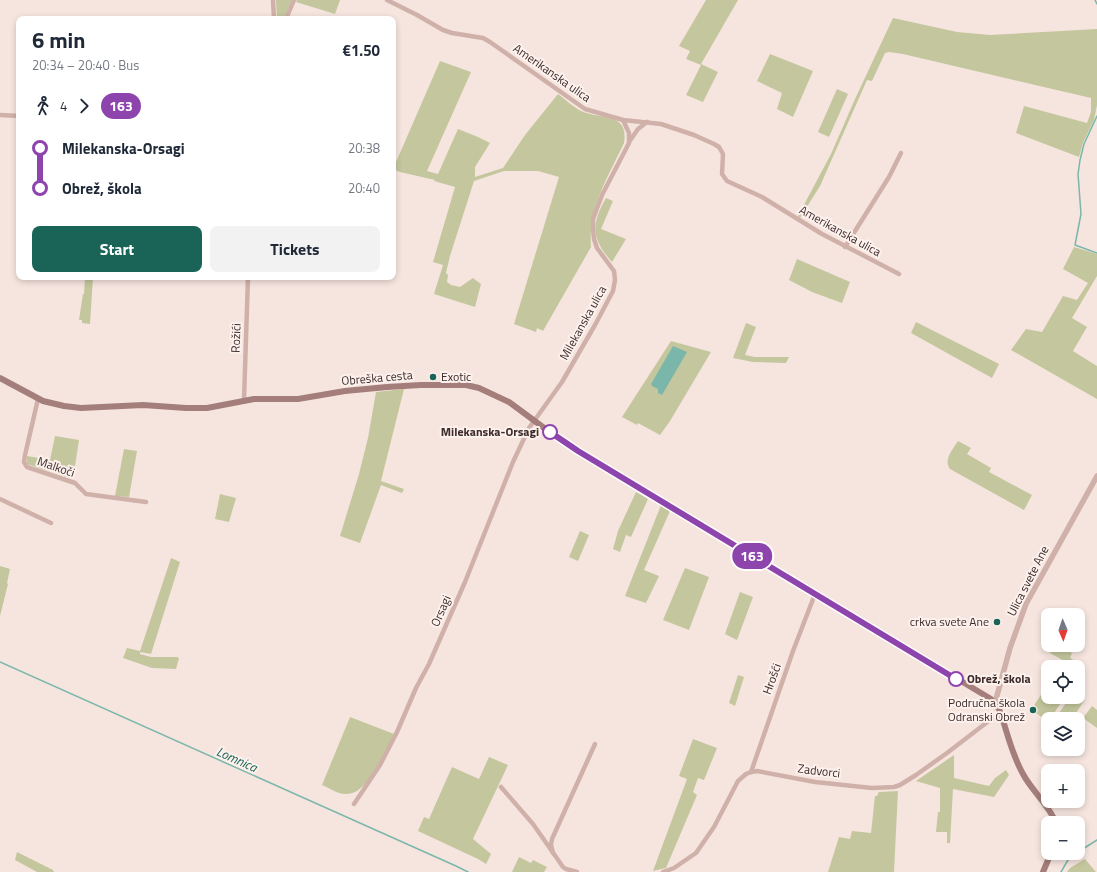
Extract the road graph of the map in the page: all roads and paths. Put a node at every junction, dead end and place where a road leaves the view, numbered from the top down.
1 (273, 0) edge
2 (294, 0) edge
3 (386, 0) edge
4 (274, 16) edge
5 (287, 16) edge
6 (0, 115) edge
7 (16, 116) edge
8 (622, 120) junction
9 (648, 122) junction
10 (629, 143) junction
11 (902, 153) dead end
12 (845, 247) junction
13 (900, 274) dead end
14 (248, 280) edge
15 (0, 378) edge
16 (38, 399) junction
17 (244, 400) junction
18 (534, 420) junction
19 (1097, 476) edge
20 (0, 499) edge
21 (146, 502) dead end
22 (50, 523) dead end
23 (815, 594) junction
24 (995, 703) junction
25 (1001, 714) junction
26 (595, 744) dead end
27 (751, 772) junction
28 (501, 787) dead end
29 (354, 804) dead end
30 (1052, 816) edge
31 (553, 853) junction
32 (1048, 860) edge
33 (577, 872) edge
34 (663, 872) edge
35 (1043, 872) edge

1 - 4 street
2 - 5 street
3 - 8 street, Amerikanska ulica
6 - 7 street
8 - 9 street, Amerikanska ulica
8 - 10 street
9 - 10 street, Milekanska ulica
9 - 12 street, Amerikanska ulica
10 - 18 street, Milekanska ulica
11 - 12 street
12 - 13 street, Amerikanska ulica
14 - 17 street, Rožići
15 - 16 main road, Obreška cesta
16 - 17 main road, Obreška cesta
16 - 21 street, Malkoči
17 - 18 main road, Obreška cesta
18 - 23 main road, Obreška cesta
18 - 29 street, Orsagi
19 - 24 street, Ulica svete Ane
20 - 22 street
23 - 24 main road, Obreška cesta
23 - 27 street, Hrošći
24 - 25 main road, Obreška cesta
25 - 27 street, Zadvorci
25 - 30 main road, Obreška cesta
26 - 31 street
27 - 34 street
28 - 31 street
31 - 33 street
32 - 35 main road

